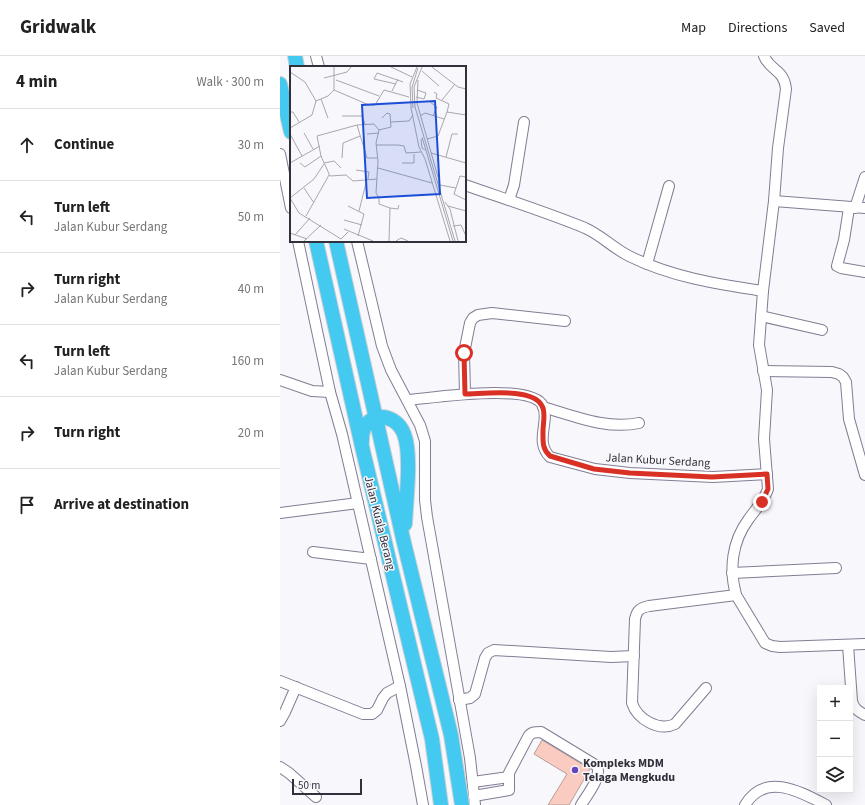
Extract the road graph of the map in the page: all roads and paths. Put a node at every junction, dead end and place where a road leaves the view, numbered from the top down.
1 (295, 56) edge
2 (316, 56) edge
3 (764, 56) edge
4 (297, 66) edge
5 (319, 66) edge
6 (280, 84) edge
7 (524, 122) dead end
8 (290, 128) edge
9 (280, 154) edge
10 (865, 177) edge
11 (466, 185) edge
12 (669, 186) dead end
13 (509, 200) junction
14 (774, 201) junction
15 (290, 203) edge
16 (856, 208) edge
17 (298, 242) edge
18 (316, 242) edge
19 (336, 242) edge
20 (357, 242) edge
21 (647, 264) junction
22 (865, 272) edge
23 (763, 291) junction
24 (330, 305) junction
25 (312, 309) junction
26 (761, 316) junction
27 (565, 321) dead end
28 (822, 330) dead end
29 (763, 371) junction
30 (280, 380) edge
31 (330, 392) junction
32 (465, 394) junction
33 (408, 400) junction
34 (543, 407) junction
35 (376, 418) junction
36 (639, 423) dead end
37 (363, 451) junction
38 (425, 451) junction
39 (408, 453) junction
40 (767, 474) junction
41 (865, 475) edge
42 (358, 503) junction
43 (280, 513) edge
44 (404, 543) junction
45 (313, 552) dead end
46 (371, 559) junction
47 (836, 568) dead end
48 (732, 573) junction
49 (736, 595) junction
50 (865, 644) edge
51 (848, 645) junction
52 (634, 656) junction
53 (280, 681) edge
54 (400, 686) junction
55 (296, 687) junction
56 (706, 688) dead end
57 (459, 700) junction
58 (282, 714) edge
59 (865, 715) edge
60 (465, 733) junction
61 (451, 735) junction
62 (280, 767) edge
63 (509, 777) junction
64 (473, 782) junction
65 (316, 797) dead end
66 (475, 800) edge
67 (422, 805) edge
68 (441, 805) edge
69 (462, 805) edge
70 (581, 805) edge
71 (745, 805) edge
72 (826, 805) edge

1 - 4 highway
2 - 5 street
3 - 14 street
6 - 8 highway
7 - 13 street
9 - 15 street
10 - 16 street
11 - 13 street
12 - 21 street
13 - 21 street
14 - 16 street
14 - 23 street
16 - 22 street
17 - 25 street
18 - 24 highway, Jalan Kuala Berang
19 - 35 highway, Jalan Kuala Berang
20 - 33 street
21 - 23 street
23 - 26 street
24 - 25 street
24 - 37 highway, Jalan Kuala Berang
25 - 31 street
26 - 28 street
26 - 29 street
27 - 32 street
29 - 40 street
29 - 41 street
30 - 31 street
31 - 42 street
32 - 33 street
32 - 34 street
33 - 38 street
34 - 36 street
34 - 40 street, Jalan Kubur Serdang
35 - 37 highway
35 - 39 highway
35 - 44 highway, Jalan Kuala Berang
37 - 68 highway, Jalan Kuala Berang
38 - 39 street
38 - 57 street
39 - 44 highway
40 - 48 street
42 - 43 street
42 - 46 street
44 - 61 highway, Jalan Kuala Berang
45 - 46 street
46 - 54 street
47 - 48 street
48 - 49 street
49 - 51 street
49 - 52 street
50 - 51 street
51 - 59 street
52 - 56 street
52 - 57 street
53 - 55 street
54 - 55 street
54 - 67 street
55 - 58 street
57 - 60 street
60 - 61 street
60 - 64 street
61 - 69 highway, Jalan Kuala Berang
62 - 65 street
63 - 64 street
63 - 66 street
63 - 70 street
64 - 66 street
71 - 72 street

